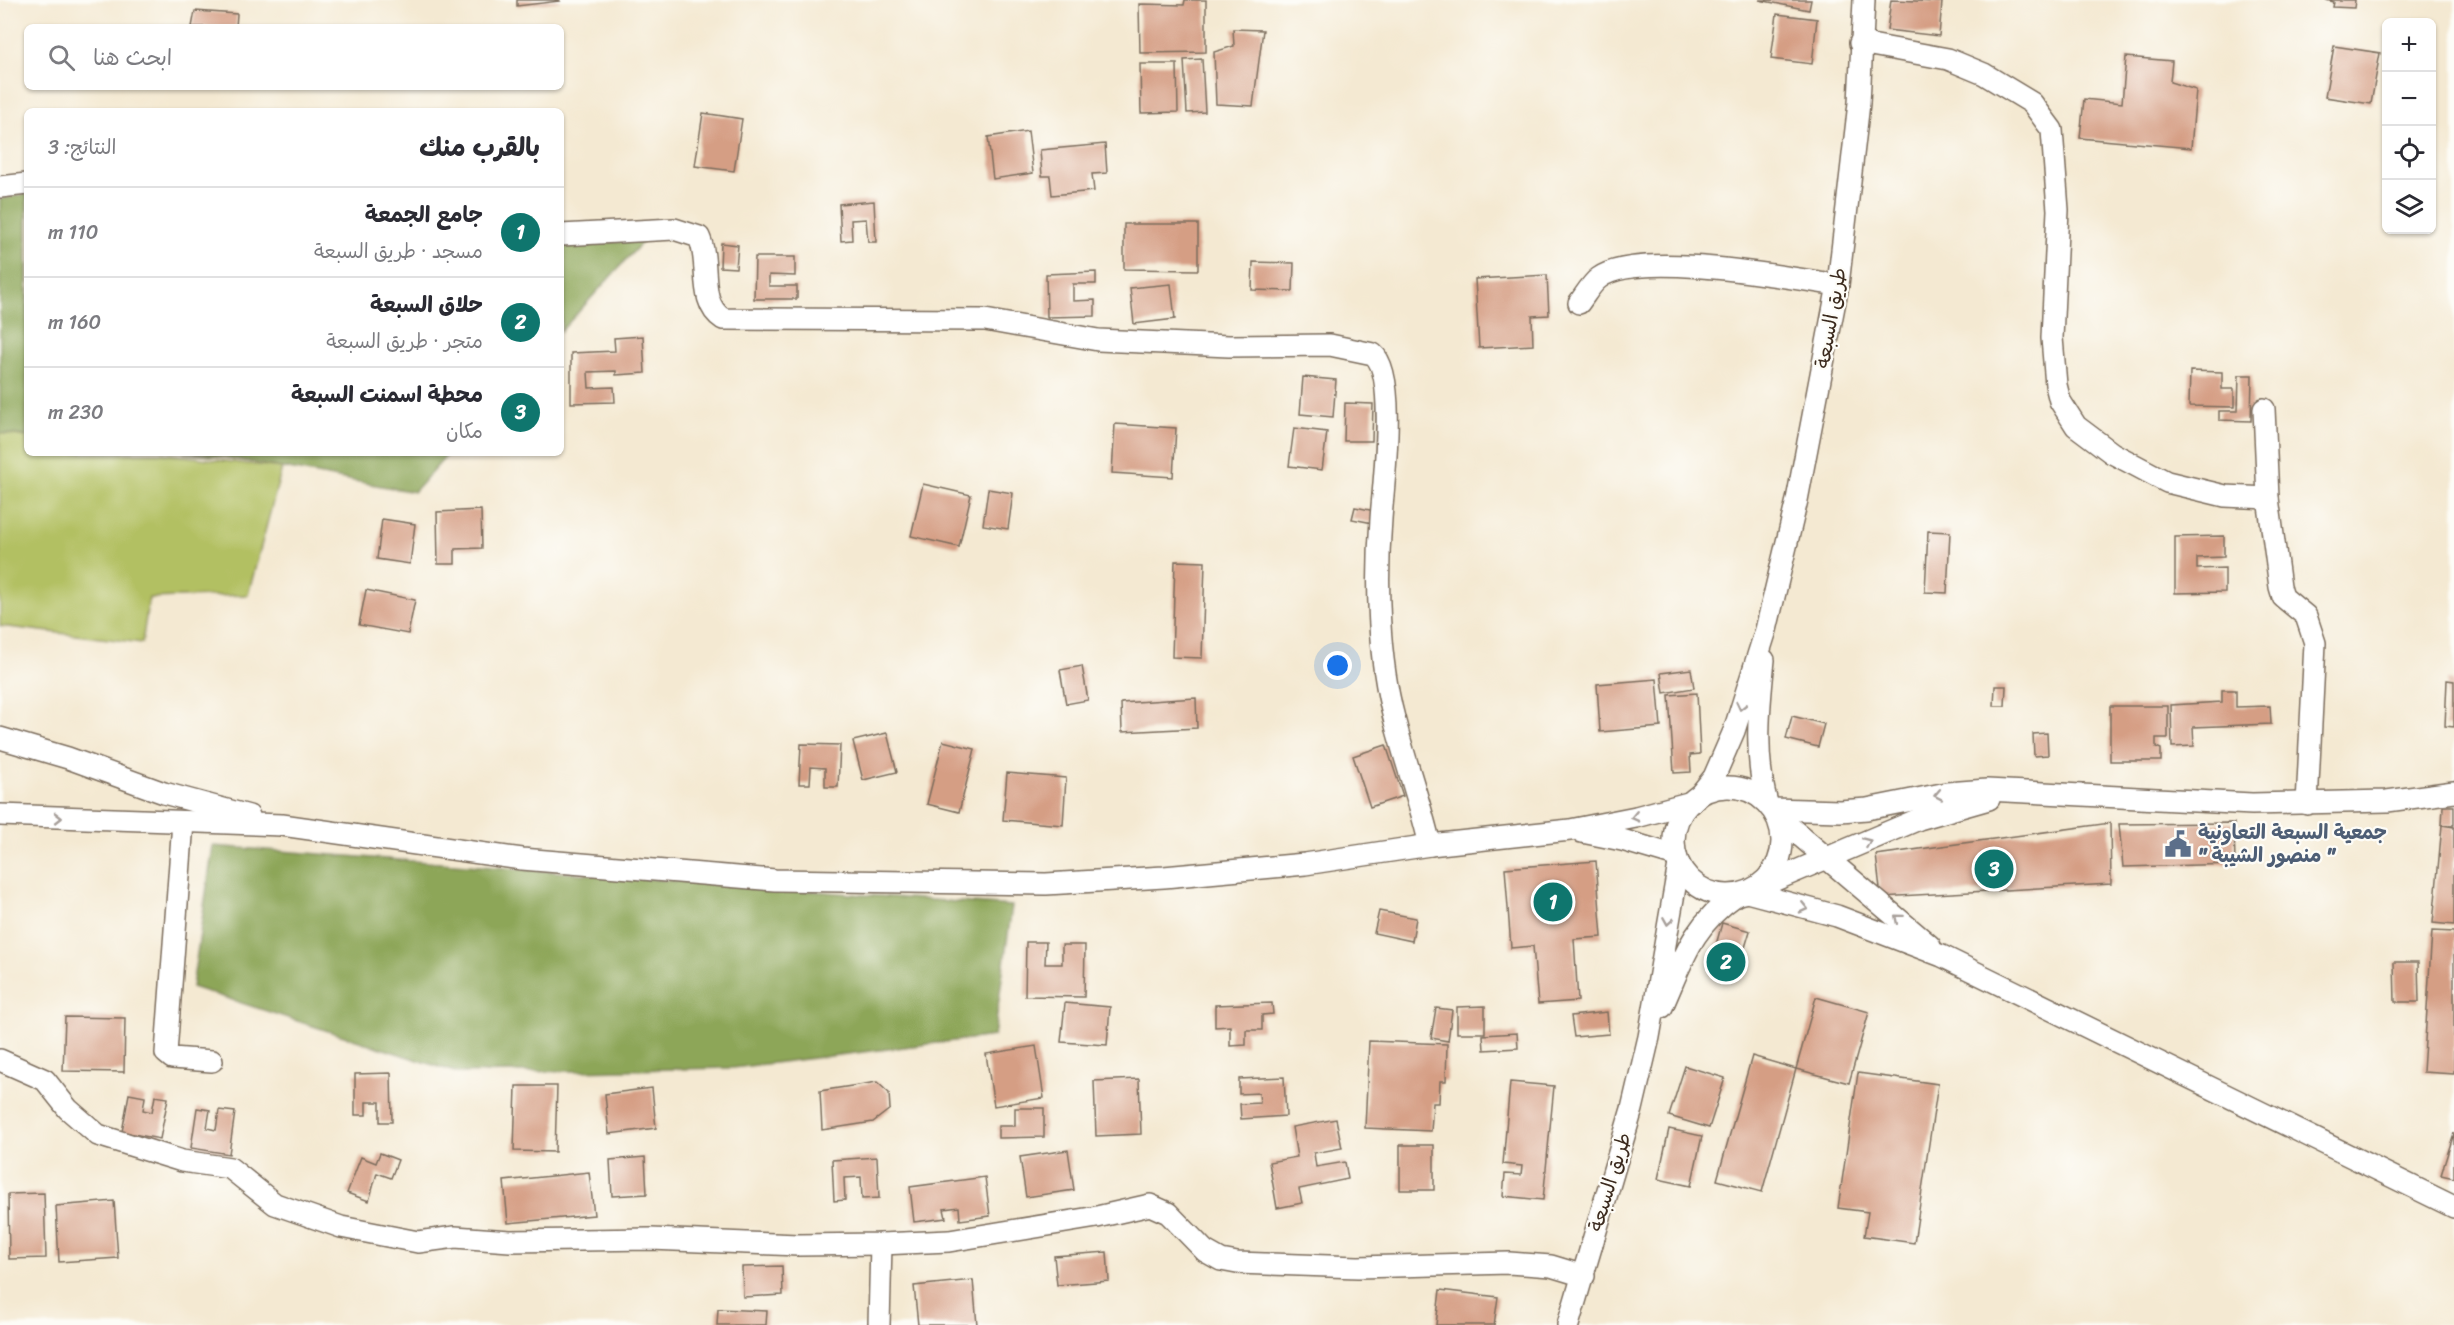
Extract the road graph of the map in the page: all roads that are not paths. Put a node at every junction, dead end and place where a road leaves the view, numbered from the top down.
1 (1864, 0) edge
2 (1860, 43) junction
3 (24, 184) edge
4 (0, 187) edge
5 (564, 235) edge
6 (1838, 285) junction
7 (1579, 303) dead end
8 (2264, 409) dead end
9 (2268, 498) junction
10 (1766, 630) junction
11 (0, 738) edge
12 (2017, 790) junction
13 (2454, 792) edge
14 (1695, 799) junction
15 (2307, 804) junction
16 (1772, 809) junction
17 (0, 815) edge
18 (183, 822) junction
19 (282, 825) junction
20 (1570, 830) junction
21 (1430, 845) junction
22 (1828, 859) junction
23 (1678, 860) junction
24 (1746, 892) junction
25 (1942, 956) junction
26 (1649, 1037) junction
27 (0, 1060) edge
28 (212, 1061) dead end
29 (2454, 1207) edge
30 (881, 1245) junction
31 (1584, 1276) junction
32 (879, 1325) edge
33 (1568, 1325) edge

1 - 2 street, طريق السبعة
2 - 6 street, طريق السبعة
2 - 9 street
3 - 4 street
5 - 21 street
6 - 7 street
6 - 10 street, طريق السبعة
8 - 9 street
9 - 15 street
10 -> 14 street
10 - 16 street
11 - 19 street
12 - 15 street
12 -> 16 street
22 -> 12 street
13 - 15 street
14 - 16 street
14 -> 20 street
14 - 23 street
16 - 22 street
16 - 24 street
17 -> 18 street
18 - 19 street
18 - 28 street
19 - 21 street
20 - 21 street
20 - 23 street
22 - 24 street
25 -> 22 street
23 - 24 street
23 -> 26 street, طريق السبعة
24 -> 25 street
24 - 26 street, طريق السبعة
25 - 29 street
26 - 31 street, طريق السبعة
27 - 30 street
30 - 31 street
30 - 32 street
31 - 33 street, طريق السبعة

